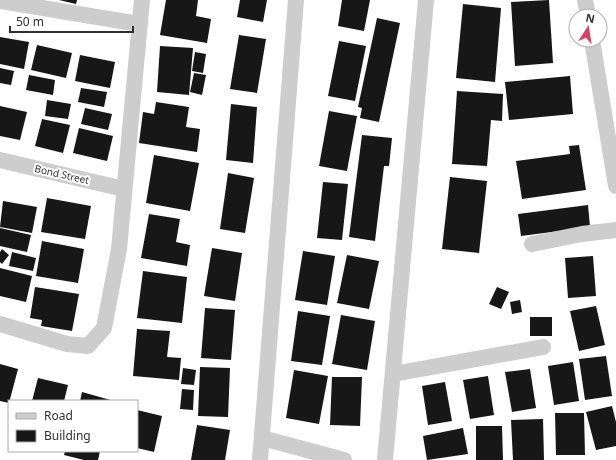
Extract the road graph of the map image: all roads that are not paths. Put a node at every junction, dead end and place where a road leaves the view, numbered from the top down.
1 (142, 0) edge
2 (296, 0) edge
3 (426, 0) edge
4 (0, 1) edge
5 (139, 24) junction
6 (593, 48) edge
7 (0, 160) edge
8 (616, 186) edge
9 (124, 189) junction
10 (616, 230) edge
11 (532, 244) dead end
12 (0, 324) edge
13 (543, 347) dead end
14 (393, 374) junction
15 (262, 438) junction
16 (260, 460) edge
17 (344, 460) edge
18 (385, 460) edge

1 - 5 street
2 - 15 street
3 - 14 street
4 - 5 street
5 - 9 street
6 - 8 street
7 - 9 street, Bond Street
9 - 12 street
10 - 11 street
13 - 14 street
14 - 18 street
15 - 16 street
15 - 17 street

